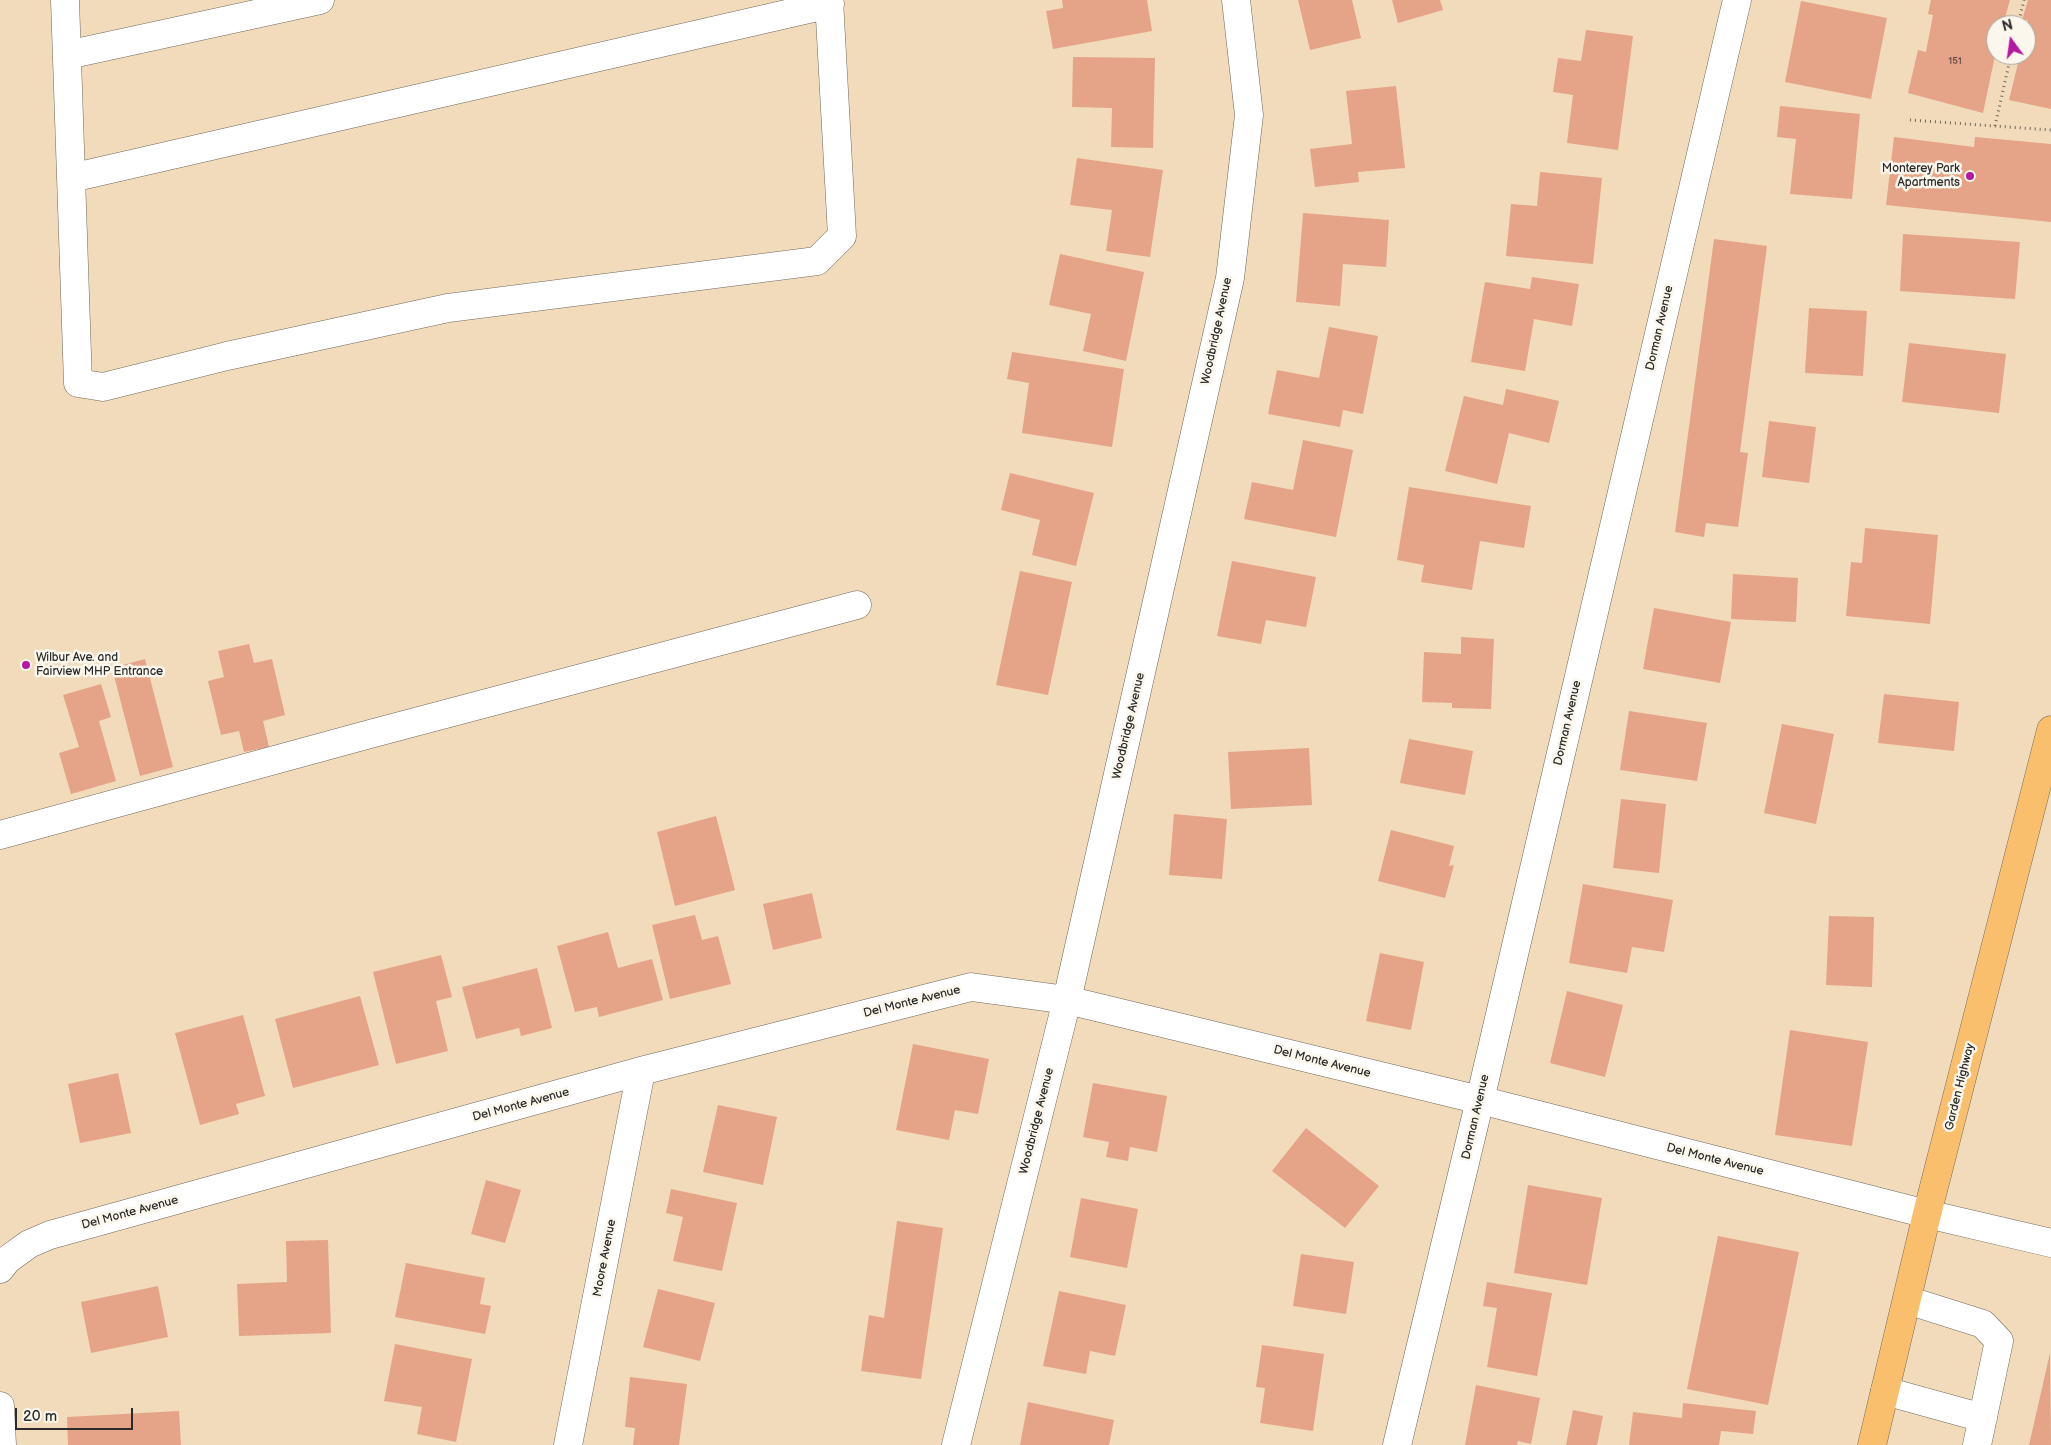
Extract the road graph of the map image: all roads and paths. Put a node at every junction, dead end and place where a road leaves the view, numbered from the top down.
1 (65, 0) edge
2 (320, 0) edge
3 (1236, 0) edge
4 (1737, 0) edge
5 (2024, 0) edge
6 (830, 2) edge
7 (2020, 15) edge
8 (67, 55) junction
9 (2009, 65) edge
10 (1910, 120) dead end
11 (1995, 126) junction
12 (2051, 130) edge
13 (71, 178) junction
14 (857, 605) dead end
15 (2051, 730) edge
16 (0, 835) edge
17 (1067, 1000) junction
18 (641, 1072) junction
19 (1480, 1100) junction
20 (1928, 1214) junction
21 (2051, 1242) edge
22 (0, 1269) edge
23 (1907, 1300) junction
24 (1885, 1390) junction
25 (0, 1406) edge
26 (1983, 1418) junction
27 (2, 1445) edge
28 (568, 1445) edge
29 (956, 1445) edge
30 (1397, 1445) edge
31 (1872, 1445) edge
32 (1977, 1445) edge

1 - 8 street
2 - 8 street
3 - 17 street, Woodbridge Avenue
4 - 19 street, Dorman Avenue
5 - 7 path
6 - 13 street
6 - 13 street
8 - 13 street
9 - 11 path
10 - 11 path
11 - 12 path
14 - 16 street
15 - 20 main road, Garden Highway
17 - 18 street, Del Monte Avenue
17 - 19 street, Del Monte Avenue
17 - 29 street, Woodbridge Avenue
18 - 22 street, Del Monte Avenue
18 - 28 street, Moore Avenue
19 - 20 street, Del Monte Avenue
19 - 30 street, Dorman Avenue
20 - 21 street, Del Monte Avenue
20 - 23 main road, Garden Highway
23 - 24 main road, Garden Highway
23 - 26 street
24 - 26 street
24 - 31 main road, Garden Highway
25 - 27 street
26 - 32 street

